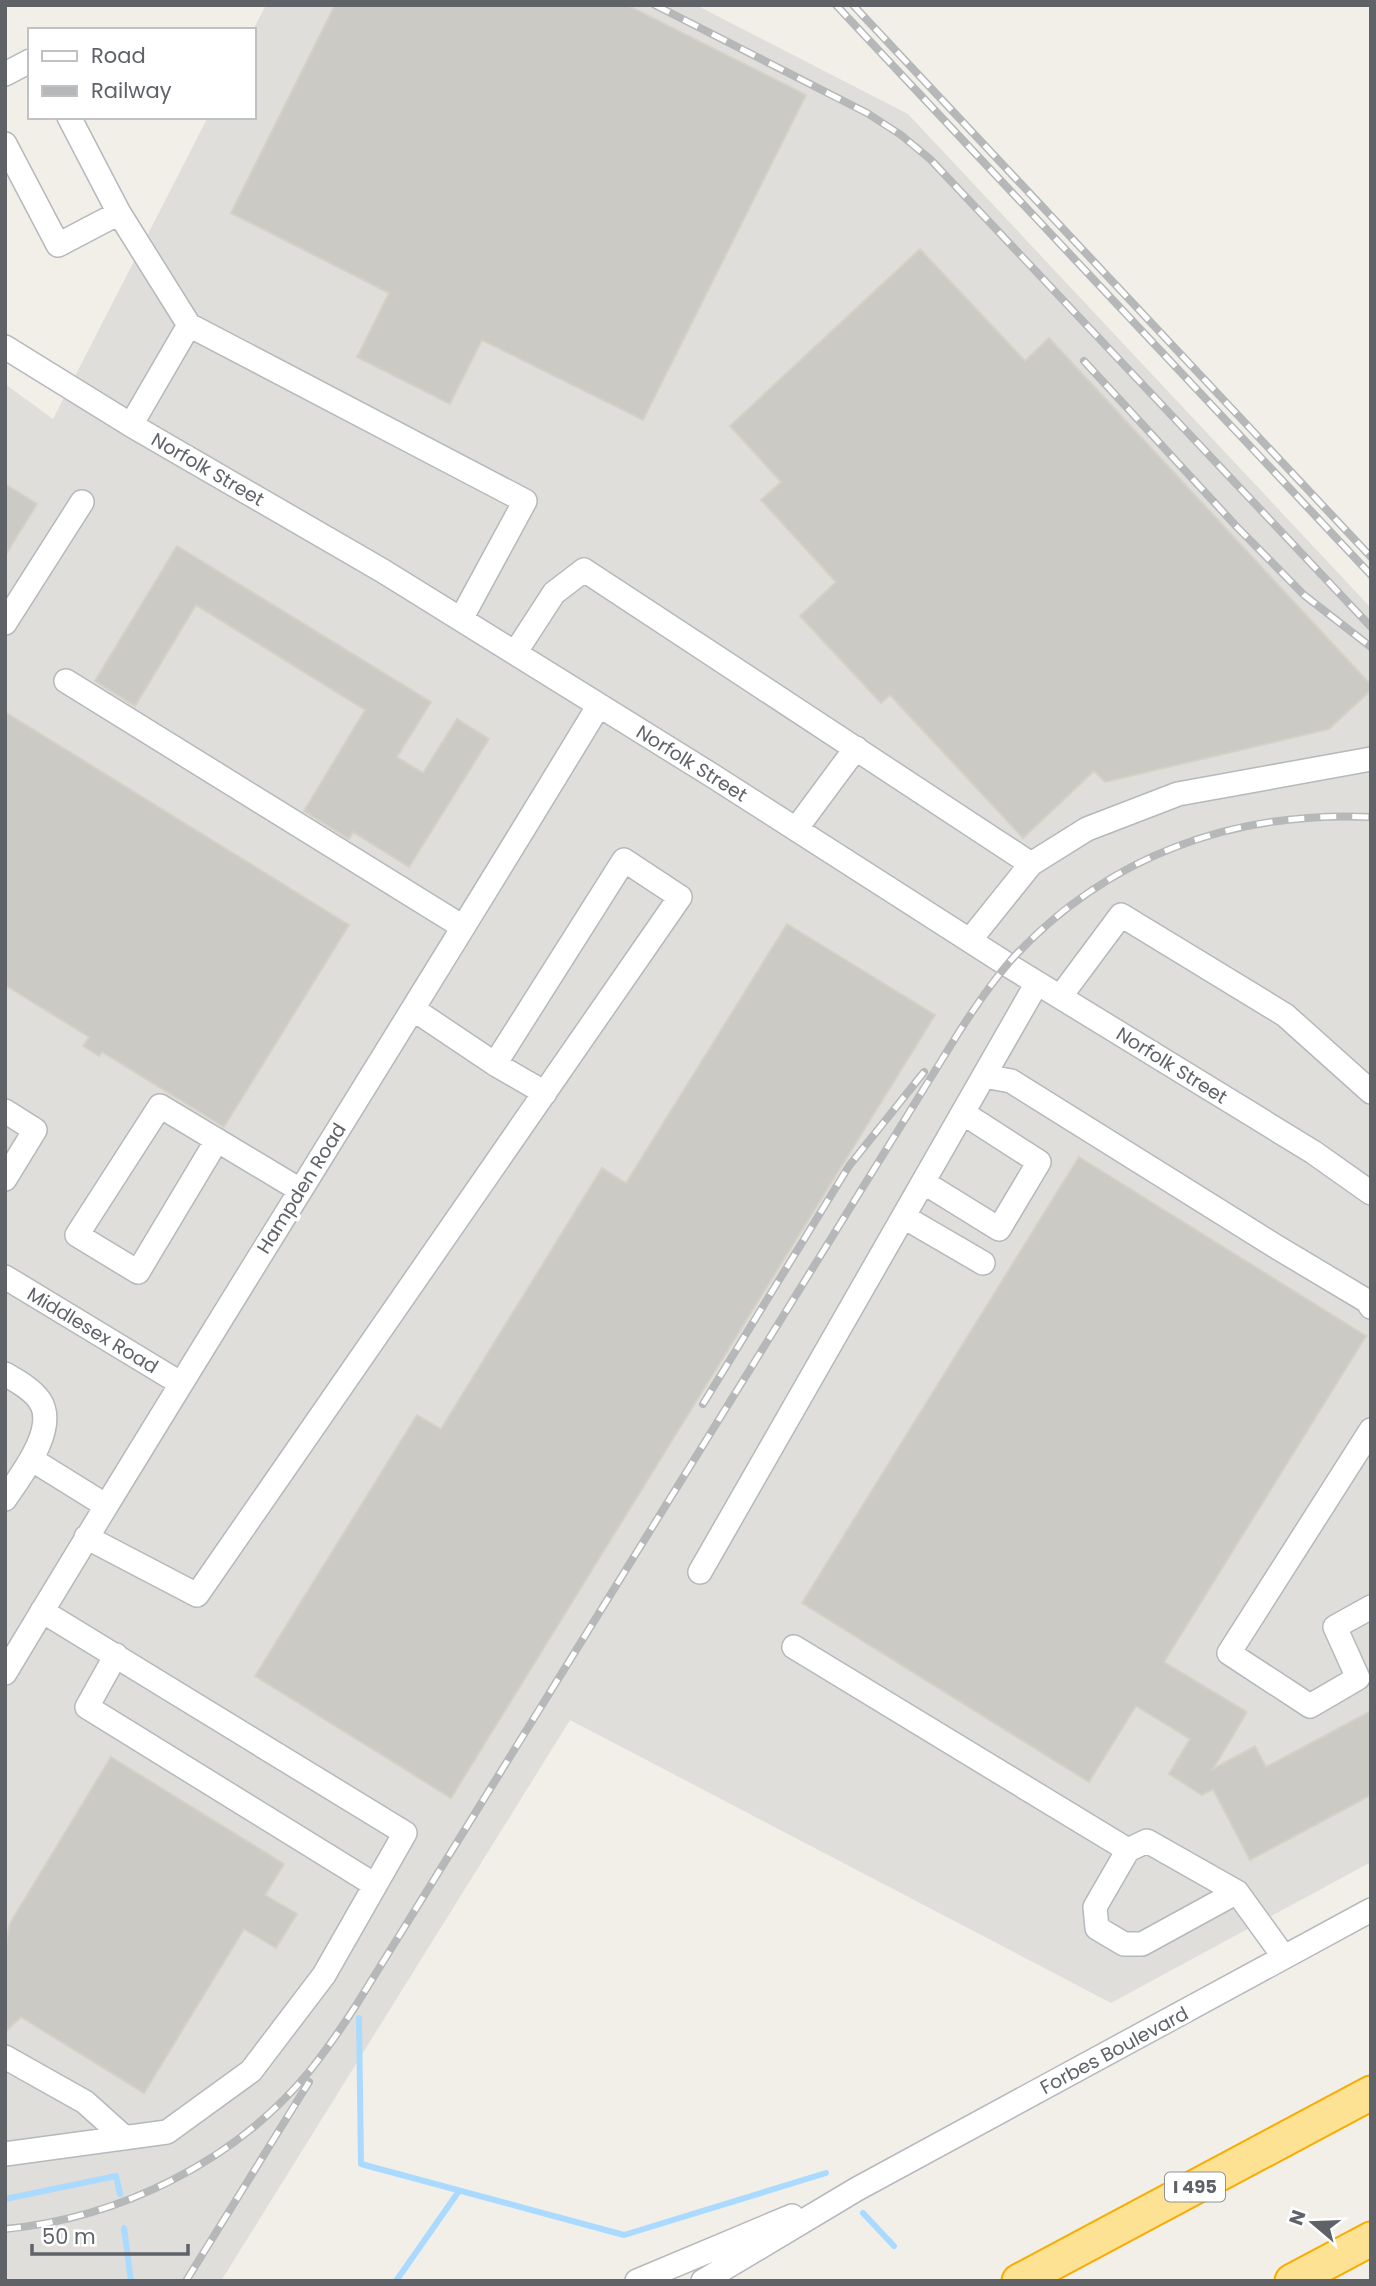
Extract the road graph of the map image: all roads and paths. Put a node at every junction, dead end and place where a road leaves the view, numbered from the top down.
1 (28, 62) edge
2 (5, 74) edge
3 (70, 119) edge
4 (5, 144) edge
5 (119, 213) junction
6 (189, 326) junction
7 (5, 347) edge
8 (131, 425) junction
9 (82, 502) dead end
10 (461, 619) junction
11 (5, 623) edge
12 (515, 653) junction
13 (66, 681) dead end
14 (599, 705) junction
15 (856, 748) junction
16 (1371, 759) edge
17 (796, 829) junction
18 (1031, 864) junction
19 (463, 928) junction
20 (970, 940) junction
21 (1037, 983) junction
22 (1060, 997) junction
23 (413, 1009) junction
24 (495, 1064) junction
25 (984, 1076) junction
26 (1371, 1092) edge
27 (545, 1093) junction
28 (5, 1111) edge
29 (963, 1113) junction
30 (217, 1140) junction
31 (5, 1179) edge
32 (923, 1182) junction
33 (1368, 1187) edge
34 (300, 1190) junction
35 (904, 1217) junction
36 (983, 1263) dead end
37 (5, 1277) edge
38 (1371, 1307) edge
39 (5, 1374) edge
40 (180, 1383) junction
41 (1371, 1430) edge
42 (31, 1459) junction
43 (1363, 1459) edge
44 (5, 1499) edge
45 (105, 1505) junction
46 (86, 1537) junction
47 (700, 1572) dead end
48 (1371, 1607) edge
49 (42, 1611) junction
50 (794, 1647) dead end
51 (116, 1654) junction
52 (5, 1673) edge
53 (1128, 1850) junction
54 (375, 1885) junction
55 (1237, 1892) junction
56 (1371, 1910) edge
57 (1284, 1957) junction
58 (5, 2057) edge
59 (1371, 2093) edge
60 (124, 2138) junction
61 (5, 2154) edge
62 (857, 2189) junction
63 (1371, 2239) edge
64 (637, 2281) edge
65 (703, 2281) edge
66 (1019, 2281) edge
67 (1292, 2281) edge

1 - 2 street
3 - 5 street
4 - 5 street
5 - 6 street
6 - 8 street
6 - 10 street
7 - 8 street, Norfolk Street
8 - 10 street, Norfolk Street
9 - 11 street
10 - 12 street, Norfolk Street
12 - 14 street, Norfolk Street
12 - 15 street
13 - 19 street
14 - 17 street, Norfolk Street
14 - 19 street, Hampden Road
15 - 17 street
15 - 18 street
16 - 18 street
17 - 20 street, Norfolk Street
18 - 20 street
19 - 23 street, Hampden Road
20 - 21 street, Norfolk Street
21 - 22 street, Norfolk Street
21 - 25 street
22 - 26 street
22 - 33 street, Norfolk Street
23 - 24 street
23 - 34 street, Hampden Road
24 - 27 street
24 - 27 street
25 - 29 street
25 - 38 street
27 - 46 street
28 - 31 street
29 - 32 street
29 - 32 street
30 - 30 street
30 - 34 street
32 - 35 street
34 - 40 street, Hampden Road
35 - 36 street
35 - 47 street
37 - 40 street, Middlesex Road
39 - 42 street
40 - 45 street, Hampden Road
41 - 43 street
42 - 44 street
42 - 45 street
43 - 48 street
45 - 46 street, Hampden Road
46 - 49 street, Hampden Road
49 - 51 street
49 - 52 street, Hampden Road
50 - 53 street
51 - 54 street
51 - 54 street
53 - 55 street
53 - 55 street
54 - 60 street
55 - 57 street
56 - 57 street, Forbes Boulevard
57 - 62 street, Forbes Boulevard
58 - 60 street
59 - 66 highway, I 495
60 - 61 street
62 - 64 street, Forbes Boulevard
62 - 65 street, Forbes Boulevard
63 - 67 highway

